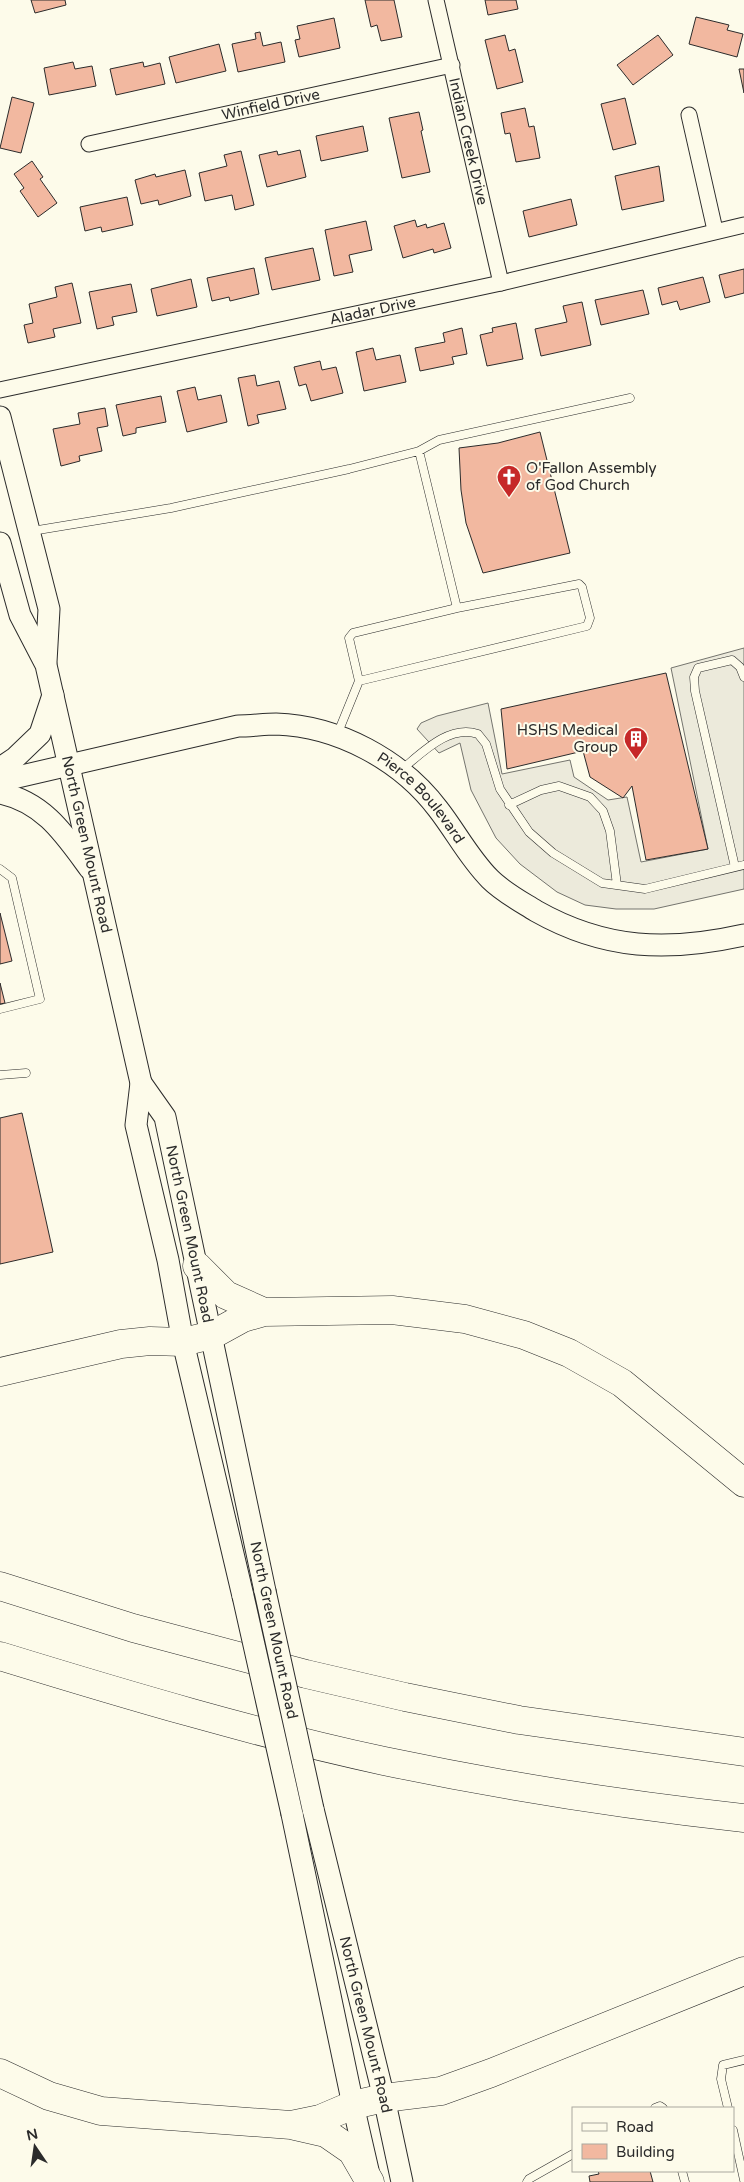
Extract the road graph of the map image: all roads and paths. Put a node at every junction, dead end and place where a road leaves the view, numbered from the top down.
1 (436, 0) edge
2 (452, 64) junction
3 (689, 115) dead end
4 (89, 144) dead end
5 (744, 225) edge
6 (714, 230) junction
7 (501, 283) junction
8 (0, 390) edge
9 (630, 398) dead end
10 (0, 417) edge
11 (419, 451) junction
12 (29, 531) junction
13 (0, 543) edge
14 (457, 608) junction
15 (46, 665) junction
16 (744, 677) edge
17 (359, 681) junction
18 (53, 694) junction
19 (337, 737) junction
20 (70, 765) junction
21 (0, 768) edge
22 (400, 771) junction
23 (0, 781) edge
24 (0, 793) edge
25 (509, 805) junction
26 (744, 865) edge
27 (735, 867) junction
28 (0, 869) edge
29 (95, 876) junction
30 (617, 885) junction
31 (744, 935) edge
32 (0, 1009) edge
33 (26, 1073) dead end
34 (0, 1076) edge
35 (141, 1083) junction
36 (197, 1266) junction
37 (264, 1312) junction
38 (212, 1335) junction
39 (183, 1342) junction
40 (0, 1372) edge
41 (744, 1483) edge
42 (0, 1586) edge
43 (0, 1656) edge
44 (744, 1752) edge
45 (744, 1818) edge
46 (744, 1971) edge
47 (744, 2060) edge
48 (0, 2073) edge
49 (384, 2098) junction
50 (352, 2105) junction
51 (728, 2107) edge
52 (291, 2125) junction
53 (734, 2135) edge
54 (572, 2155) edge
55 (744, 2180) edge
56 (371, 2182) edge
57 (402, 2182) edge
58 (527, 2182) edge

1 - 2 street, Indian Creek Drive
2 - 4 street, Winfield Drive
2 - 7 street, Indian Creek Drive
3 - 6 street
5 - 6 street, Aladar Drive
6 - 7 street, Aladar Drive
7 - 8 street, Aladar Drive
9 - 11 lane
10 - 12 street, North Green Mount Road
11 - 12 lane
11 - 14 lane
12 - 15 street, North Green Mount Road
13 - 15 street, North Green Mount Road
14 - 17 lane
14 - 17 lane
15 - 18 street, North Green Mount Road
16 - 27 lane
17 - 19 lane
18 - 20 street, North Green Mount Road
18 - 21 street
19 - 20 street, Pierce Boulevard
19 - 22 street, Pierce Boulevard
20 - 23 street, Pierce Boulevard
20 - 29 street, North Green Mount Road
22 - 25 lane
22 - 31 street, Pierce Boulevard
24 - 29 street
25 - 30 lane
25 - 30 lane
26 - 27 lane
27 - 30 lane
28 - 32 lane
29 - 35 street, North Green Mount Road
33 - 34 lane
35 - 36 street, North Green Mount Road
35 - 39 street, North Green Mount Road
36 - 37 highway
36 - 38 street, North Green Mount Road
37 - 38 highway
37 - 41 highway
38 - 39 highway
38 - 49 street, North Green Mount Road, bridge
39 - 40 highway
39 - 50 street, North Green Mount Road, bridge
42 - 44 highway
43 - 45 highway
46 - 49 highway
47 - 51 lane
48 - 52 highway
49 - 50 highway
49 - 57 street, North Green Mount Road
50 - 52 highway
50 - 56 street, North Green Mount Road
52 - 56 highway
53 - 55 lane
54 - 58 lane

